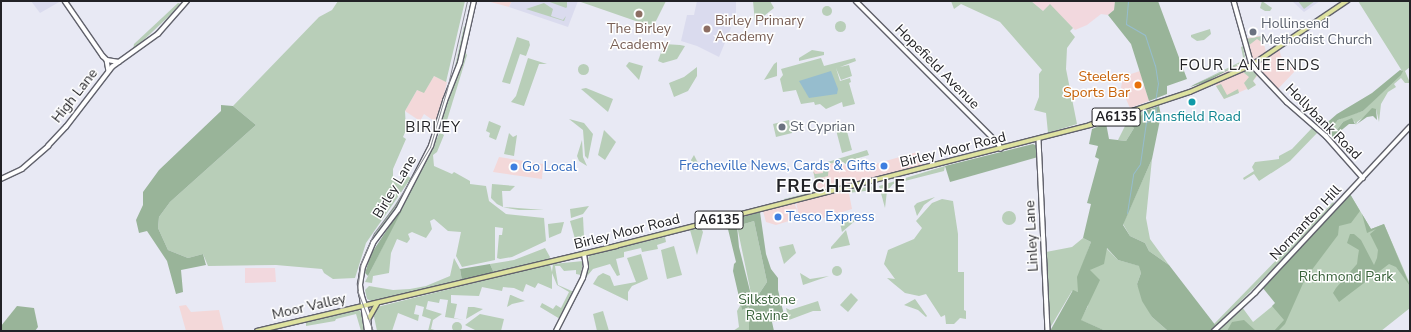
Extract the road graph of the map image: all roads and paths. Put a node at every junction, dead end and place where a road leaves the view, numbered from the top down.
1 (64, 1) edge
2 (187, 1) edge
3 (474, 1) edge
4 (856, 1) edge
5 (1234, 1) edge
6 (1347, 1) edge
7 (107, 60) junction
8 (119, 62) junction
9 (1252, 65) junction
10 (108, 71) junction
11 (1410, 127) edge
12 (1039, 140) junction
13 (1001, 149) junction
14 (1363, 178) junction
15 (1, 179) edge
16 (584, 254) junction
17 (382, 302) junction
18 (364, 306) junction
19 (369, 318) junction
20 (257, 331) edge
21 (366, 331) edge
22 (370, 331) edge
23 (556, 331) edge
24 (1048, 331) edge
25 (1214, 331) edge

1 - 7 street
2 - 8 street, High Lane
3 - 18 street, Birley Lane
4 - 13 street, Hopefield Avenue
5 - 9 street
6 - 9 main road, A6135
7 - 8 street
7 - 10 street
8 - 10 street, High Lane
9 - 12 main road, Birley Moor Road / A6135
9 - 14 street, Hollybank Road
10 - 15 street, High Lane
11 - 14 street, Normanton Hill
12 - 13 main road, Birley Moor Road / A6135
12 - 24 street, Linley Lane
13 - 16 main road, Birley Moor Road / A6135
14 - 25 street, Normanton Hill
16 - 17 main road, Birley Moor Road / A6135
16 - 23 street
17 - 18 main road, Birley Moor Road / A6135
17 - 19 main road
18 - 19 street
18 - 20 main road, Moor Valley / A6135
18 - 21 street
19 - 22 street

